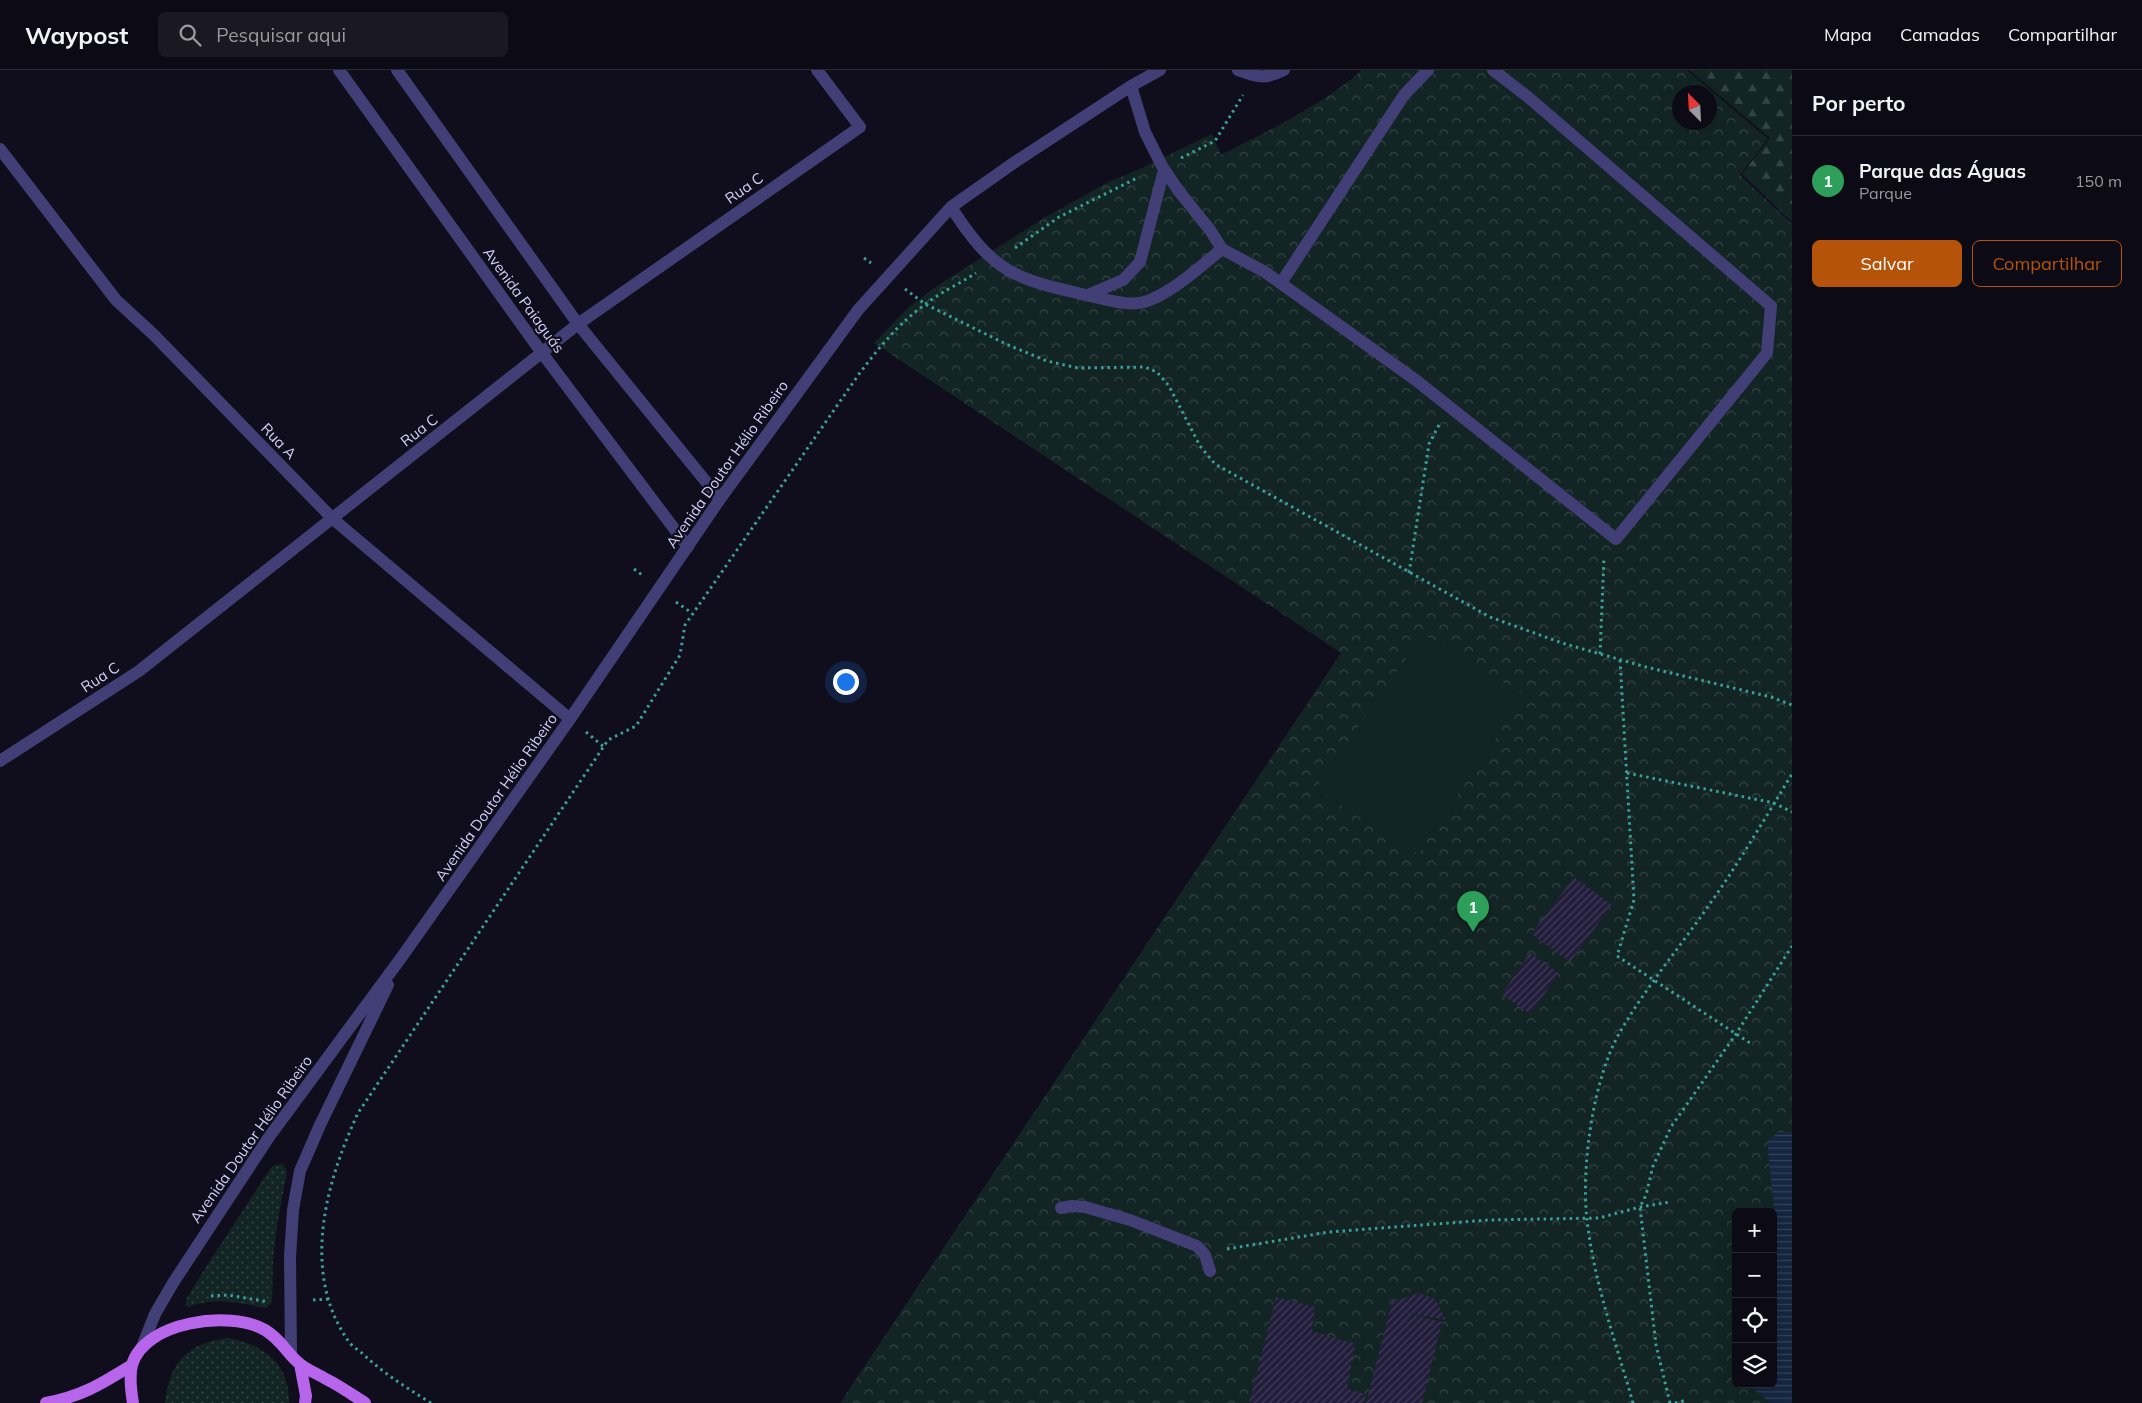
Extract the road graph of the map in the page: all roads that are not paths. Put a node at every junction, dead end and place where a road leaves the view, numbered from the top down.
1 (339, 70) edge
2 (397, 70) edge
3 (817, 70) edge
4 (1160, 70) edge
5 (1238, 70) edge
6 (1284, 70) edge
7 (1428, 70) edge
8 (1493, 70) edge
9 (1131, 86) junction
10 (0, 149) edge
11 (1163, 168) junction
12 (951, 207) junction
13 (1222, 250) junction
14 (1281, 283) junction
15 (1088, 295) junction
16 (578, 324) junction
17 (542, 353) junction
18 (720, 499) junction
19 (333, 519) junction
20 (688, 547) junction
21 (570, 720) junction
22 (0, 761) edge
23 (401, 958) junction
24 (1061, 1208) dead end
25 (1210, 1272) dead end
26 (142, 1347) junction
27 (291, 1354) junction
28 (300, 1364) junction
29 (132, 1365) junction
30 (46, 1403) edge
31 (133, 1403) edge
32 (305, 1403) edge
33 (365, 1403) edge

1 - 17 street, Avenida Paiaguás
2 - 16 street, Avenida Paiaguás
3 - 16 street, Rua C
4 - 9 street, Avenida Doutor Hélio Ribeiro
5 - 6 street
7 - 14 street
8 - 14 street
9 - 11 street
9 - 12 street, Avenida Doutor Hélio Ribeiro
10 - 19 street, Rua A
11 - 13 street
11 - 15 street
12 - 15 street
12 - 18 street, Avenida Doutor Hélio Ribeiro
13 - 14 street
13 - 15 street
16 - 17 street, Rua C
16 - 18 street, Avenida Paiaguás
17 - 19 street, Rua C
17 - 20 street, Avenida Paiaguás
18 - 20 street, Avenida Doutor Hélio Ribeiro
19 - 21 street, Rua A
19 - 22 street, Rua C
20 - 21 street, Avenida Doutor Hélio Ribeiro
21 - 23 street, Avenida Doutor Hélio Ribeiro
23 - 26 street, Avenida Doutor Hélio Ribeiro
23 - 27 street, Avenida Doutor Hélio Ribeiro
24 - 25 street
26 - 27 main road, Avenida Doutor Hélio Ribeiro
26 - 29 main road, Avenida Doutor Hélio Ribeiro
27 - 28 main road, Avenida Doutor Hélio Ribeiro
28 - 32 main road
28 - 33 main road, Avenida Doutor Hélio Ribeiro
29 - 30 main road, Avenida Doutor Hélio Ribeiro
29 - 31 main road, Avenida Doutor Hélio Ribeiro

